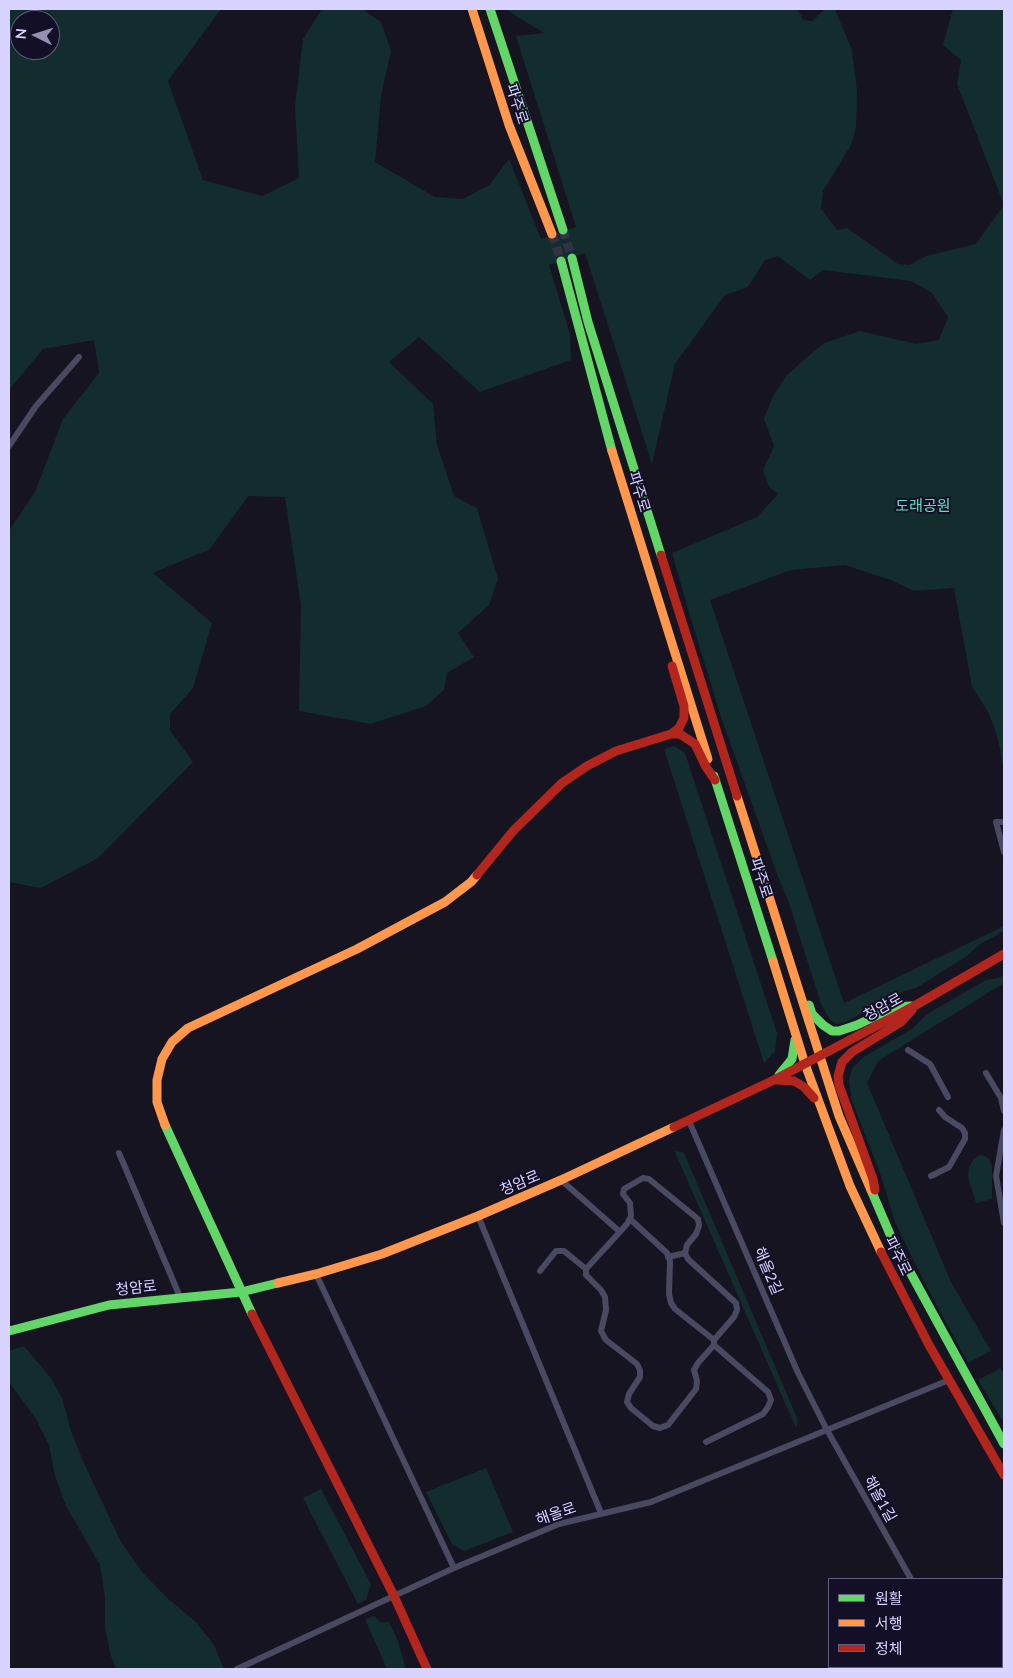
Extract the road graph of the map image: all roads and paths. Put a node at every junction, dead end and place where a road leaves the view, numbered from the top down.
1 (472, 9) edge
2 (490, 9) edge
3 (563, 230) tunnel mouth
4 (552, 234) tunnel mouth
5 (572, 258) tunnel mouth
6 (561, 261) tunnel mouth
7 (79, 357) dead end
8 (9, 446) edge
9 (672, 647) junction
10 (672, 734) junction
11 (715, 780) junction
12 (1004, 822) edge
13 (1004, 852) edge
14 (772, 904) junction
15 (1004, 954) edge
16 (916, 1005) junction
17 (793, 1026) junction
18 (908, 1050) dead end
19 (819, 1057) junction
20 (805, 1064) junction
21 (986, 1074) dead end
22 (774, 1080) junction
23 (948, 1097) dead end
24 (821, 1108) junction
25 (939, 1110) dead end
26 (1004, 1112) edge
27 (689, 1121) junction
28 (1004, 1130) edge
29 (119, 1153) dead end
30 (931, 1176) dead end
31 (561, 1180) junction
32 (878, 1207) junction
33 (478, 1216) junction
34 (630, 1219) junction
35 (1004, 1223) edge
36 (619, 1231) junction
37 (685, 1253) junction
38 (668, 1257) junction
39 (586, 1269) junction
40 (540, 1271) dead end
41 (316, 1274) junction
42 (240, 1292) junction
43 (180, 1297) junction
44 (9, 1331) edge
45 (714, 1342) junction
46 (949, 1380) junction
47 (827, 1430) junction
48 (706, 1442) dead end
49 (1004, 1444) edge
50 (1004, 1475) edge
51 (601, 1513) junction
52 (454, 1568) junction
53 (910, 1578) edge
54 (394, 1596) junction
55 (237, 1669) edge
56 (427, 1669) edge

1 - 4 main road, 파주로
2 - 3 main road, 파주로
5 - 14 main road, 파주로
6 - 9 main road, 파주로
7 - 8 street
9 - 10 main road
9 - 11 main road, 파주로
10 - 11 main road
10 - 42 main road
11 - 17 main road, 파주로
12 - 13 street
14 - 16 main road
14 - 19 main road, 파주로
15 - 16 main road, 청암로
16 - 19 main road, 청암로
16 - 32 main road
17 - 20 main road, 파주로
17 - 22 main road
18 - 23 street
19 - 20 main road, 청암로
19 - 32 main road, 파주로
20 - 22 main road, 청암로
20 - 24 main road, 파주로
21 - 26 street
22 - 24 main road
22 - 27 main road, 청암로
24 - 46 main road, 파주로
25 - 30 street
27 - 31 main road, 청암로
27 - 47 street, 해올2길
28 - 35 street
29 - 43 street
31 - 33 main road, 청암로
31 - 36 street
32 - 49 main road, 파주로
33 - 41 main road, 청암로
33 - 51 street
34 - 36 street
34 - 37 street
34 - 38 street
36 - 39 street
37 - 38 street
37 - 45 street
38 - 45 street
39 - 40 street
39 - 45 street
41 - 42 main road, 청암로
41 - 52 street
42 - 43 main road, 청암로
42 - 54 main road
43 - 44 main road, 청암로
45 - 48 street
46 - 47 street, 해올로
46 - 50 main road, 파주로
47 - 51 street, 해올로
47 - 53 street, 해올1길
51 - 52 street, 해올로
52 - 54 street, 해올로
54 - 55 street, 해올로
54 - 56 main road

